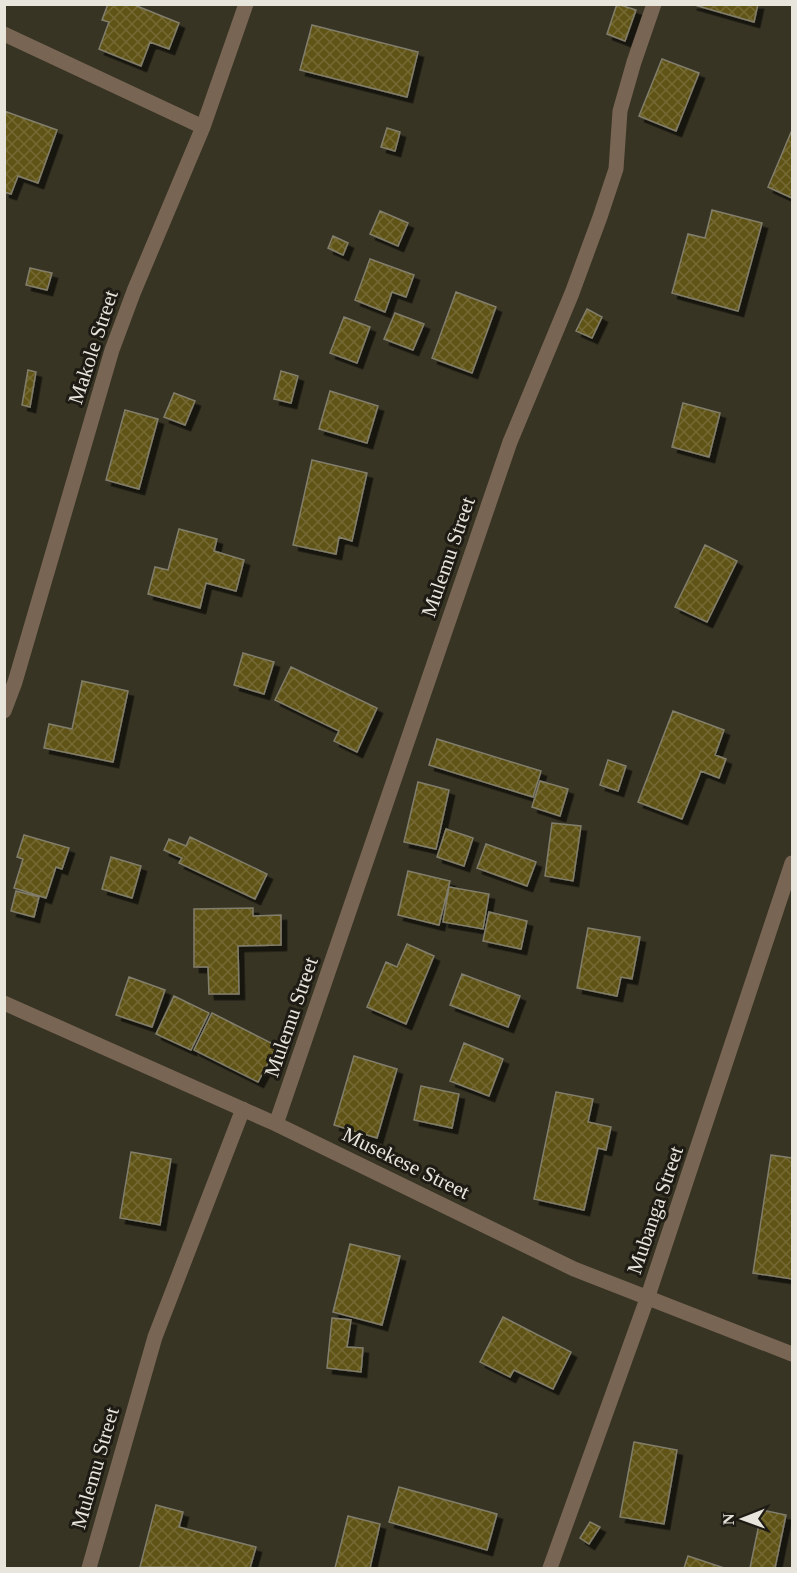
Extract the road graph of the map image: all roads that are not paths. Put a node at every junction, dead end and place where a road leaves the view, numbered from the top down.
1 (246, 4) edge
2 (654, 4) edge
3 (4, 34) edge
4 (203, 127) junction
5 (4, 711) edge
6 (792, 862) edge
7 (4, 1003) edge
8 (243, 1109) junction
9 (276, 1124) junction
10 (648, 1296) junction
11 (792, 1354) edge
12 (89, 1569) edge
13 (550, 1569) edge

1 - 4 street, Makole Street
2 - 9 street, Mulemu Street
3 - 4 street
4 - 5 street, Makole Street
6 - 10 street, Mubanga Street
7 - 8 street, Musekese Street
8 - 9 street, Musekese Street
8 - 12 street, Mulemu Street
9 - 10 street, Musekese Street
10 - 11 street, Musekese Street
10 - 13 street, Mubanga Street

